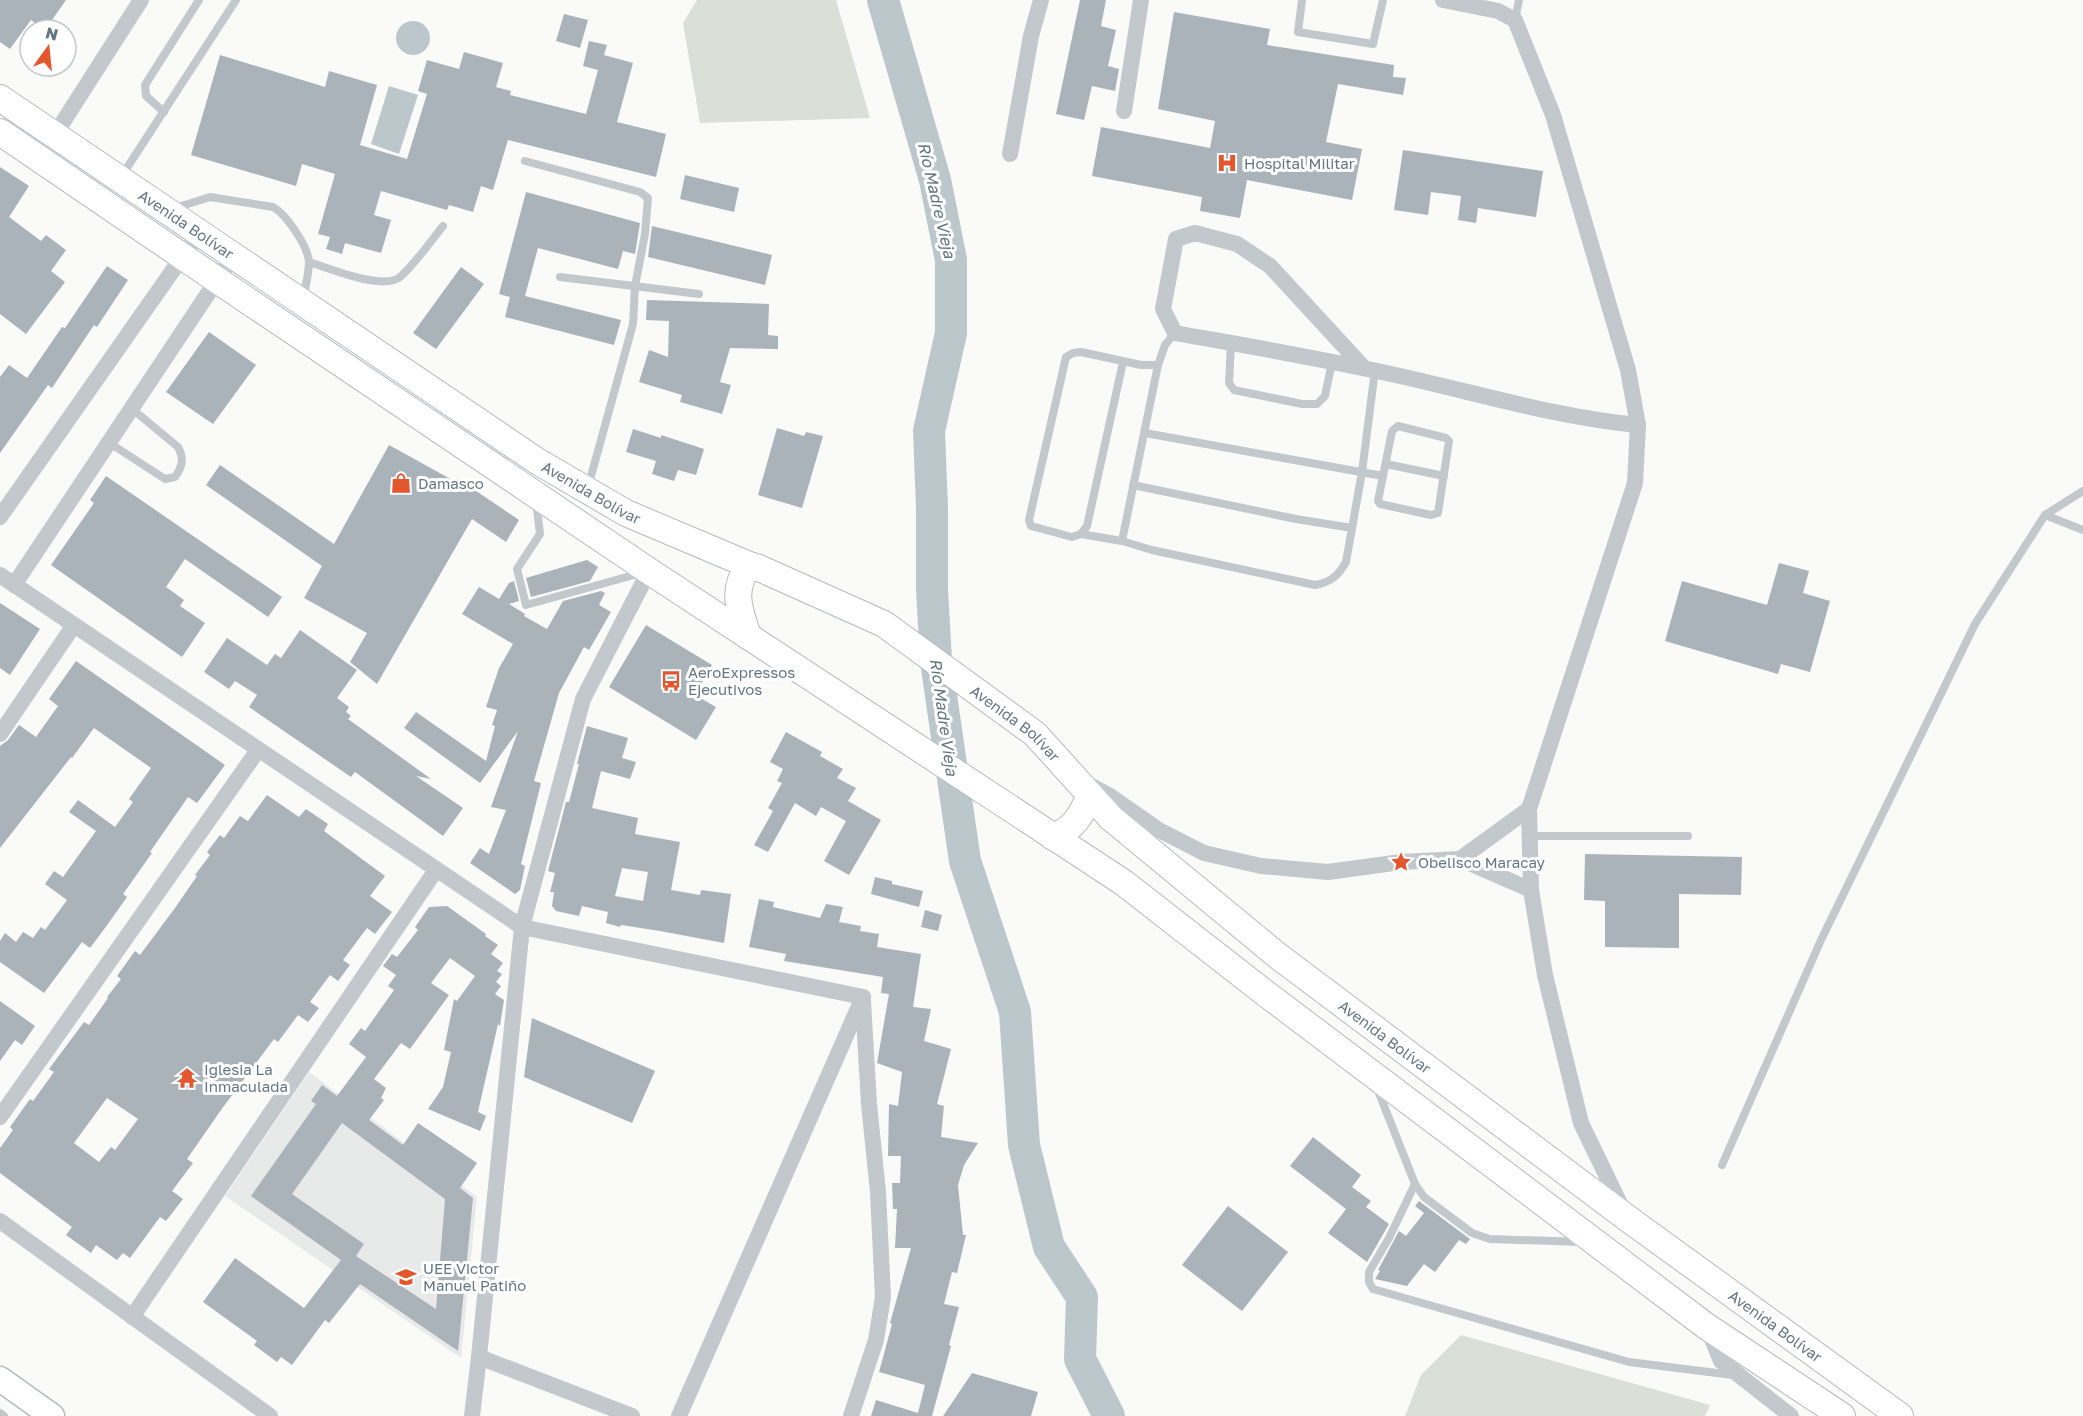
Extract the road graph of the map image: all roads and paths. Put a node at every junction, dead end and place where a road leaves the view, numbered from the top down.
1 (141, 0) edge
2 (198, 0) edge
3 (236, 0) edge
4 (1041, 0) edge
5 (1141, 0) edge
6 (1302, 0) edge
7 (1383, 0) edge
8 (1443, 0) edge
9 (1519, 0) edge
10 (1515, 20) junction
11 (0, 99) edge
12 (1124, 111) dead end
13 (164, 112) junction
14 (0, 132) edge
15 (54, 136) junction
16 (1010, 154) dead end
17 (525, 162) dead end
18 (119, 179) junction
19 (166, 211) junction
20 (443, 226) dead end
21 (198, 233) junction
22 (233, 256) junction
23 (182, 257) junction
24 (309, 262) junction
25 (560, 277) dead end
26 (217, 280) junction
27 (635, 286) junction
28 (699, 294) dead end
29 (302, 303) junction
30 (1175, 333) junction
31 (1231, 343) junction
32 (1123, 362) junction
33 (1332, 362) junction
34 (1158, 365) junction
35 (1370, 369) junction
36 (131, 407) junction
37 (1638, 425) junction
38 (1145, 433) junction
39 (108, 442) junction
40 (1386, 464) junction
41 (1362, 472) junction
42 (1383, 476) junction
43 (1444, 476) junction
44 (1133, 485) junction
45 (587, 490) junction
46 (2083, 492) edge
47 (535, 494) junction
48 (2045, 515) junction
49 (0, 517) edge
50 (1352, 528) junction
51 (2083, 530) edge
52 (1081, 534) junction
53 (1122, 541) junction
54 (754, 566) junction
55 (649, 572) junction
56 (7, 580) edge
57 (74, 625) junction
58 (748, 636) junction
59 (0, 734) edge
60 (258, 750) junction
61 (1071, 776) junction
62 (1090, 796) junction
63 (1529, 809) junction
64 (1529, 836) junction
65 (1688, 836) dead end
66 (1053, 837) junction
67 (1460, 859) junction
68 (436, 870) junction
69 (1531, 890) junction
70 (522, 927) junction
71 (863, 997) junction
72 (1372, 1073) junction
73 (0, 1118) edge
74 (1722, 1165) dead end
75 (1415, 1184) junction
76 (1627, 1218) junction
77 (0, 1221) edge
78 (1595, 1242) junction
79 (132, 1317) junction
80 (1706, 1326) junction
81 (479, 1357) junction
82 (1737, 1375) junction
83 (0, 1379) edge
84 (0, 1413) edge
85 (4, 1416) edge
86 (52, 1416) edge
87 (270, 1416) edge
88 (472, 1416) edge
89 (632, 1416) edge
90 (679, 1416) edge
91 (851, 1416) edge
92 (1791, 1416) edge
93 (1842, 1416) edge
94 (1900, 1416) edge

1 - 15 street
2 - 13 lane
3 - 13 lane
4 - 16 street
5 - 12 street
6 - 7 lane
8 - 10 street
9 - 10 lane
10 - 37 street
11 - 15 main road, Avenida Bolívar
13 - 18 lane
14 - 23 main road, Avenida Bolívar
15 - 18 main road, Avenida Bolívar
17 - 27 lane
18 - 19 main road, Avenida Bolívar
19 - 21 main road, Avenida Bolívar
19 - 24 lane
20 - 24 lane
21 - 22 main road, Avenida Bolívar
21 - 23 street
22 - 26 street
22 - 29 main road, Avenida Bolívar
23 - 26 main road, Avenida Bolívar
23 - 49 street
24 - 29 lane
25 - 27 lane
26 - 36 street
26 - 47 main road, Avenida Bolívar
27 - 28 lane
27 - 45 lane
29 - 45 main road, Avenida Bolívar
30 - 31 street
30 - 34 lane
30 - 35 street
31 - 33 street
31 - 33 lane
32 - 34 lane
32 - 52 lane
32 - 52 lane
33 - 35 street
34 - 38 lane
35 - 37 street
35 - 41 lane
36 - 39 street
36 - 39 lane
37 - 63 street
38 - 41 lane
38 - 44 lane
39 - 56 street
40 - 42 lane
40 - 43 lane
40 - 43 lane
41 - 42 lane
41 - 50 lane
42 - 43 lane
44 - 50 lane
44 - 53 lane
45 - 54 main road, Avenida Bolívar
46 - 48 lane
47 - 55 main road, Avenida Bolívar
47 - 55 lane
48 - 51 lane
48 - 74 lane
50 - 53 lane
52 - 53 lane
54 - 58 main road
54 - 61 main road, Avenida Bolívar
55 - 58 main road, Avenida Bolívar
55 - 70 street
56 - 57 street
57 - 59 street
57 - 60 street
58 - 66 main road, Avenida Bolívar
60 - 68 street
60 - 73 street
61 - 62 main road, Avenida Bolívar
61 - 67 street
62 - 66 main road
62 - 76 main road, Avenida Bolívar
63 - 64 street
63 - 67 street
64 - 65 lane
64 - 69 street
66 - 72 main road, Avenida Bolívar
67 - 69 street
68 - 70 street
68 - 79 street
69 - 76 street
70 - 71 street
70 - 81 street
71 - 90 street
71 - 91 street
72 - 75 lane
72 - 78 main road, Avenida Bolívar
75 - 78 lane
75 - 82 lane
76 - 94 main road, Avenida Bolívar
77 - 79 street
78 - 80 main road, Avenida Bolívar
79 - 87 street
80 - 82 street
80 - 93 main road, Avenida Bolívar
81 - 88 street
81 - 89 street
82 - 92 street
83 - 86 street
84 - 85 lane

